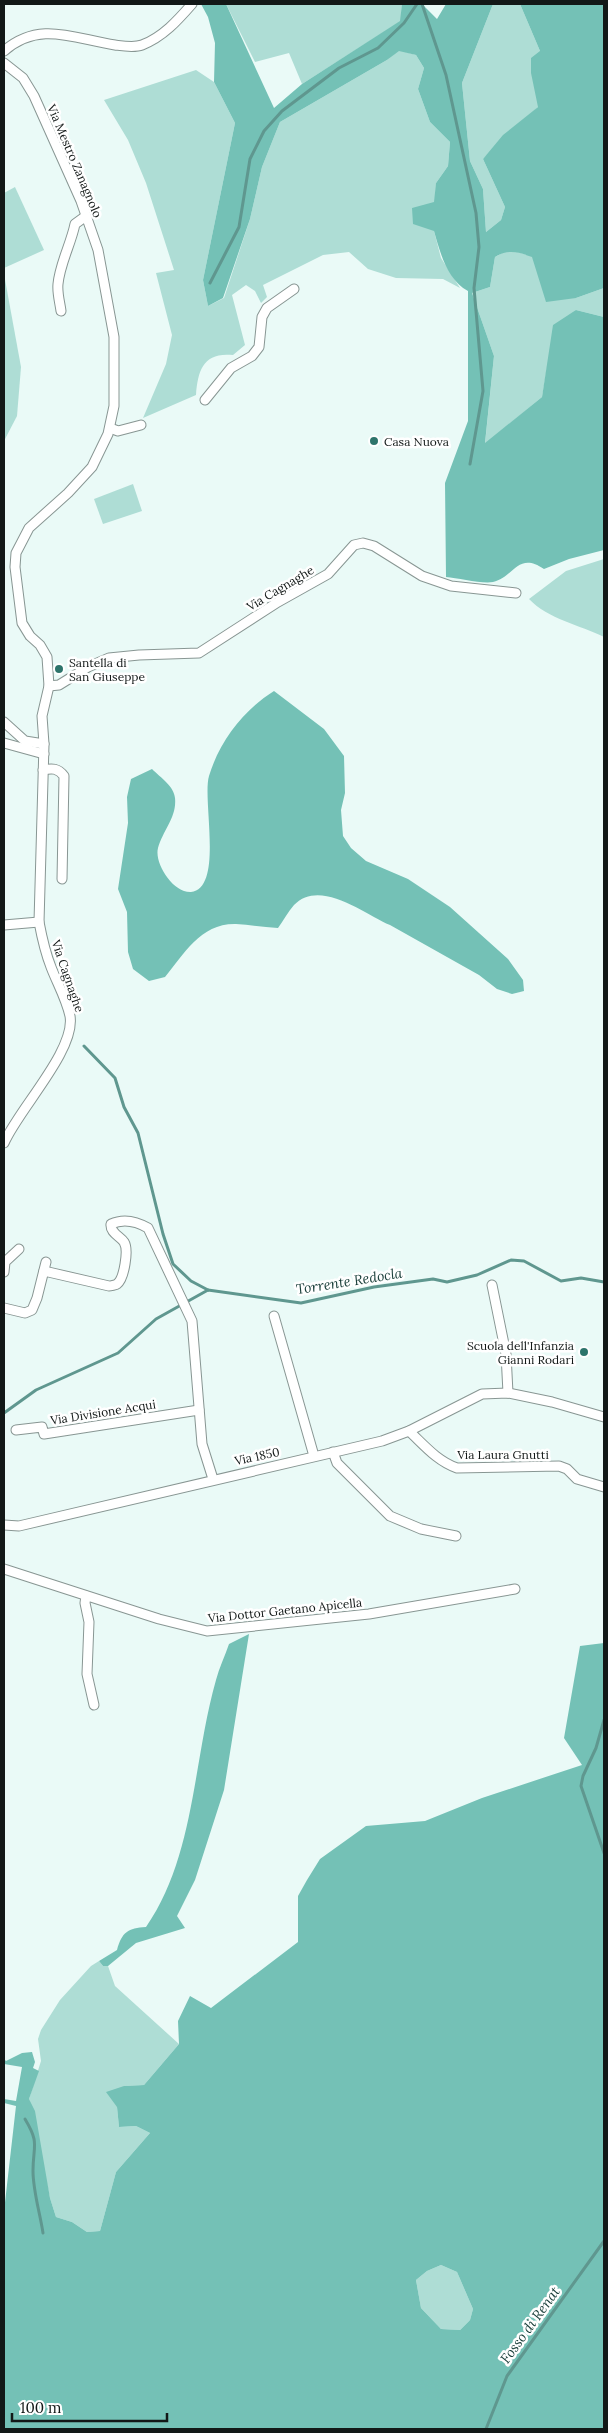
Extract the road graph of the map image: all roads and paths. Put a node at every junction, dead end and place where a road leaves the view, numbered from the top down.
1 (192, 4) edge
2 (4, 50) edge
3 (4, 64) edge
4 (86, 216) junction
5 (294, 289) dead end
6 (61, 311) dead end
7 (204, 400) dead end
8 (141, 425) dead end
9 (110, 428) junction
10 (516, 593) dead end
11 (49, 686) junction
12 (4, 722) edge
13 (4, 743) edge
14 (44, 744) junction
15 (44, 754) junction
16 (43, 770) junction
17 (62, 878) dead end
18 (39, 922) junction
19 (4, 926) edge
20 (4, 1143) edge
21 (19, 1249) dead end
22 (4, 1272) edge
23 (492, 1285) dead end
24 (4, 1308) edge
25 (274, 1316) dead end
26 (508, 1393) junction
27 (199, 1410) junction
28 (604, 1417) edge
29 (16, 1430) dead end
30 (409, 1431) junction
31 (333, 1452) junction
32 (314, 1456) junction
33 (213, 1479) junction
34 (604, 1487) edge
35 (4, 1525) edge
36 (456, 1536) dead end
37 (4, 1569) edge
38 (516, 1589) dead end
39 (86, 1596) junction
40 (94, 1705) dead end

1 - 2 street
3 - 4 street, Via Mestro Zanagnolo
4 - 6 street
4 - 9 street, Via Mestro Zanagnolo
5 - 7 street
8 - 9 street
9 - 11 street, Via Cagnaghe
10 - 11 street, Via Cagnaghe
11 - 14 street, Via Cagnaghe
12 - 14 street
13 - 15 street
14 - 15 street, Via Cagnaghe
15 - 16 street, Via Cagnaghe
16 - 17 street
16 - 18 street, Via Cagnaghe
18 - 19 street
18 - 20 street, Via Cagnaghe
21 - 22 street
23 - 26 street
24 - 27 street
25 - 32 street
26 - 28 street, Via 1850
26 - 30 street, Via 1850
27 - 29 street, Via Divisione Acqui
27 - 33 street
30 - 31 street, Via 1850
30 - 34 street, Via Laura Gnutti
31 - 32 street, Via 1850
31 - 36 street
32 - 33 street, Via 1850
33 - 35 street, Via 1850
37 - 39 street, Via Dottor Gaetano Apicella
38 - 39 street, Via Dottor Gaetano Apicella
39 - 40 street

